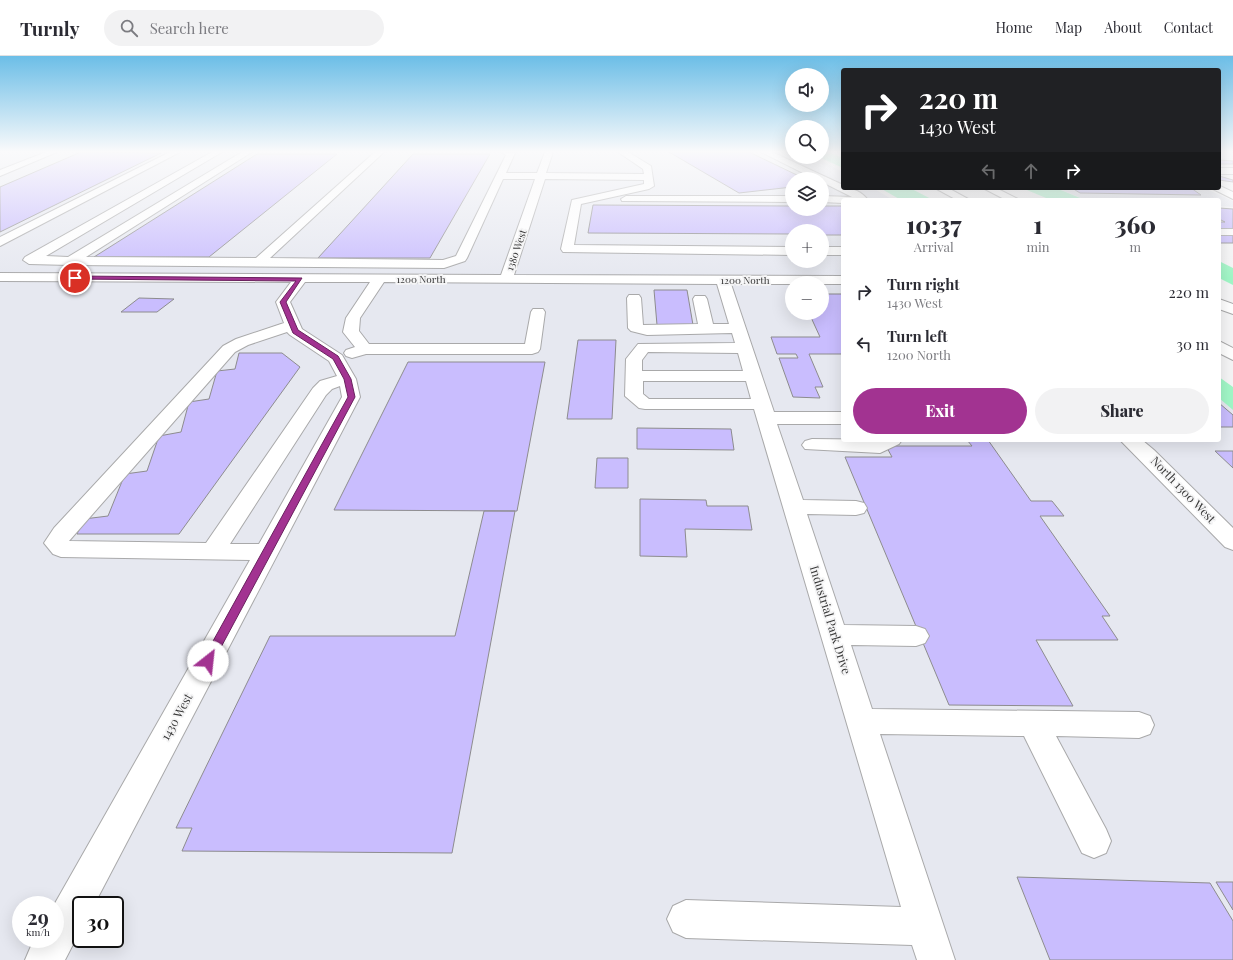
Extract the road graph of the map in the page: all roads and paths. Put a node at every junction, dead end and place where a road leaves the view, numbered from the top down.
1 (94, 194) edge
2 (334, 194) edge
3 (491, 194) edge
4 (535, 194) edge
5 (607, 194) edge
6 (695, 194) edge
7 (780, 194) edge
8 (143, 195) joint
9 (177, 195) joint
10 (585, 199) junction
11 (715, 199) junction
12 (762, 199) junction
13 (785, 199) edge
14 (829, 200) edge
15 (841, 200) edge
16 (1221, 232) edge
17 (1233, 232) edge
18 (0, 242) edge
19 (785, 251) edge
20 (829, 251) edge
21 (841, 251) edge
22 (70, 261) junction
23 (201, 262) junction
24 (259, 262) junction
25 (21, 264) junction
26 (0, 272) edge
27 (0, 277) edge
28 (181, 278) junction
29 (300, 279) junction
30 (379, 279) junction
31 (506, 280) junction
32 (723, 280) junction
33 (841, 280) edge
34 (634, 298) dead end
35 (700, 299) dead end
36 (1221, 304) edge
37 (1233, 310) edge
38 (538, 312) dead end
39 (292, 325) junction
40 (706, 329) junction
41 (742, 338) junction
42 (1221, 347) edge
43 (365, 349) junction
44 (1233, 355) edge
45 (342, 368) junction
46 (634, 376) junction
47 (754, 376) junction
48 (765, 411) junction
49 (841, 418) edge
50 (889, 442) edge
51 (1132, 442) edge
52 (812, 445) dead end
53 (795, 507) junction
54 (856, 508) dead end
55 (1233, 542) edge
56 (213, 551) junction
57 (267, 552) junction
58 (835, 635) junction
59 (916, 636) dead end
60 (862, 721) junction
61 (1033, 724) junction
62 (1139, 726) dead end
63 (1094, 841) dead end
64 (686, 919) dead end
65 (931, 943) edge
66 (44, 960) edge

1 - 18 main road
2 - 24 main road
3 - 24 main road
4 - 31 main road, 1380 West
5 - 10 main road
6 - 11 main road
7 - 12 main road
8 - 9 main road
8 - 25 main road
9 - 22 main road
10 - 11 main road
10 - 19 main road
11 - 12 main road
12 - 13 main road
14 - 15 main road
16 - 17 main road
20 - 21 main road
22 - 23 main road
22 - 25 main road
23 - 24 main road
23 - 28 main road
25 - 26 main road
27 - 28 main road, 1200 North
28 - 29 main road, 1200 North
29 - 30 main road, 1200 North
29 - 39 main road
30 - 31 main road, 1200 North
30 - 43 main road
31 - 32 main road, 1200 North
32 - 33 main road, 1200 North
32 - 41 main road, Industrial Park Drive
34 - 40 main road
35 - 40 main road
36 - 37 main road
38 - 43 main road
39 - 45 main road
39 - 56 main road
40 - 41 main road
41 - 46 main road
41 - 47 main road, Industrial Park Drive
42 - 44 main road
43 - 45 main road
45 - 56 main road
45 - 57 main road, 1430 West
46 - 47 main road
46 - 48 main road
47 - 48 main road, Industrial Park Drive
48 - 49 main road
48 - 53 main road, Industrial Park Drive
50 - 52 main road
51 - 55 main road, North 1300 West
53 - 54 main road
53 - 58 main road, Industrial Park Drive
56 - 57 main road
57 - 66 main road, 1430 West
58 - 59 main road
58 - 60 main road, Industrial Park Drive
60 - 61 main road
60 - 65 main road, Industrial Park Drive
61 - 62 main road
61 - 63 main road
64 - 65 main road

